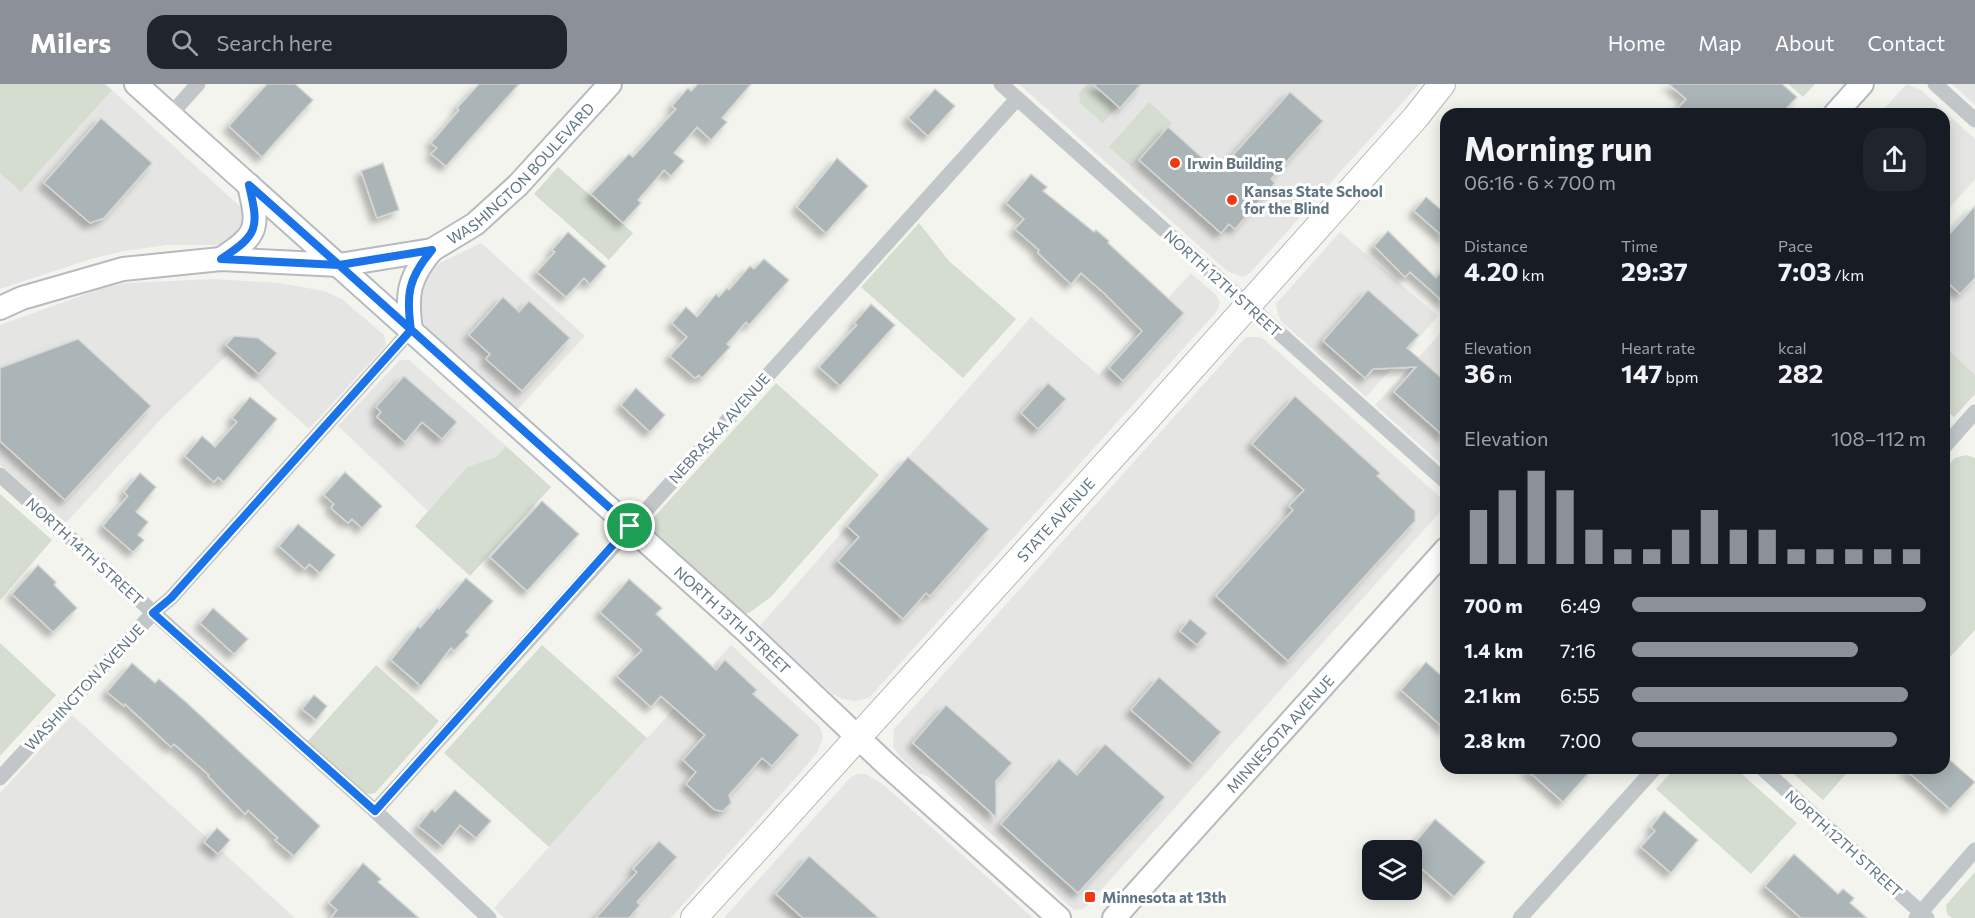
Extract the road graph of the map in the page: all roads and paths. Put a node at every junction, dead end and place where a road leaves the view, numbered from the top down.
1 (136, 84) edge
2 (198, 84) edge
3 (610, 84) edge
4 (1001, 84) edge
5 (1442, 84) edge
6 (1454, 84) edge
7 (1862, 84) edge
8 (1935, 84) edge
9 (1017, 99) junction
10 (1840, 108) edge
11 (171, 114) junction
12 (1416, 117) junction
13 (1975, 120) edge
14 (249, 185) junction
15 (432, 250) junction
16 (221, 259) junction
17 (339, 265) junction
18 (1248, 306) junction
19 (0, 308) edge
20 (411, 330) junction
21 (1975, 412) edge
22 (1950, 440) edge
23 (0, 475) edge
24 (1440, 477) edge
25 (630, 526) junction
26 (1440, 556) edge
27 (153, 613) junction
28 (856, 736) junction
29 (1650, 774) edge
30 (1768, 774) edge
31 (0, 778) edge
32 (375, 811) junction
33 (1975, 850) edge
34 (1921, 916) edge
35 (489, 918) edge
36 (694, 918) edge
37 (1059, 918) edge
38 (1114, 918) edge
39 (1520, 918) edge

1 - 11 street, NORTH 13TH STREET
2 - 11 street
3 - 15 street, WASHINGTON BOULEVARD
4 - 9 street, NORTH 12TH STREET
5 - 12 main road, STATE AVENUE
6 - 12 main road, STATE AVENUE
7 - 10 street
8 - 13 street
9 - 18 street, NORTH 12TH STREET
9 - 25 street, NEBRASKA AVENUE
11 - 14 street, NORTH 13TH STREET
12 - 18 main road, STATE AVENUE
14 - 16 street
14 - 17 street, NORTH 13TH STREET
15 - 17 street, WASHINGTON BOULEVARD
15 - 20 street
16 - 17 street, WASHINGTON BOULEVARD
16 - 19 street, WASHINGTON BOULEVARD
17 - 20 street, NORTH 13TH STREET
18 - 24 street, NORTH 12TH STREET
18 - 28 main road, STATE AVENUE
20 - 25 street, NORTH 13TH STREET
20 - 27 street, WASHINGTON AVENUE
21 - 22 street
23 - 27 street, NORTH 14TH STREET
25 - 28 street, NORTH 13TH STREET
25 - 32 street, NEBRASKA AVENUE
26 - 38 street, MINNESOTA AVENUE
27 - 31 street, WASHINGTON AVENUE
27 - 32 street, NORTH 14TH STREET
28 - 36 main road, STATE AVENUE
28 - 37 street, NORTH 13TH STREET
29 - 39 street
30 - 34 street, NORTH 12TH STREET
32 - 35 street, NORTH 14TH STREET
33 - 34 street

